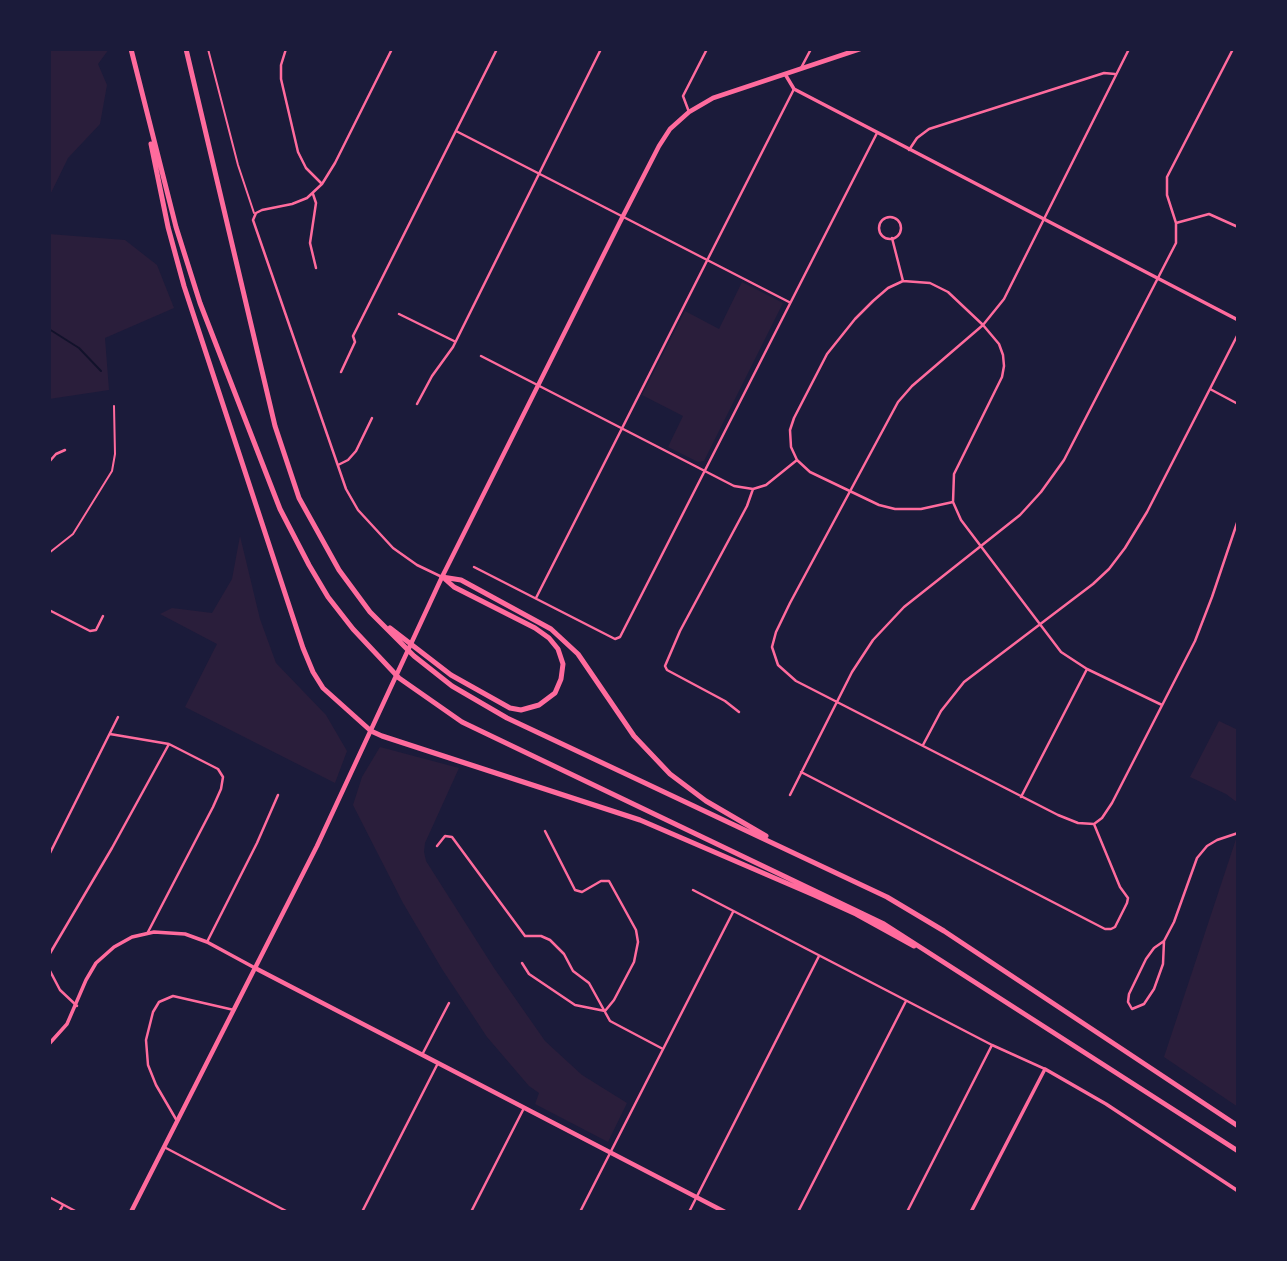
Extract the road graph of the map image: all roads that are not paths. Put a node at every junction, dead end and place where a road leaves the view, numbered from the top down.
1 (131, 49) edge
2 (186, 49) edge
3 (208, 49) edge
4 (286, 49) edge
5 (393, 49) edge
6 (496, 49) edge
7 (601, 49) edge
8 (707, 49) edge
9 (811, 49) edge
10 (860, 49) edge
11 (1129, 49) edge
12 (1233, 49) edge
13 (801, 68) junction
14 (785, 74) junction
15 (1117, 74) junction
16 (794, 89) junction
17 (689, 112) junction
18 (149, 127) junction
19 (456, 131) junction
20 (877, 133) junction
21 (909, 150) junction
22 (538, 173) junction
23 (322, 184) junction
24 (313, 194) junction
25 (255, 215) junction
26 (623, 216) junction
27 (1045, 220) junction
28 (1176, 223) junction
29 (1238, 227) edge
30 (892, 238) junction
31 (707, 259) junction
32 (316, 268) dead end
33 (1159, 278) junction
34 (903, 281) junction
35 (789, 302) junction
36 (399, 314) dead end
37 (1238, 320) edge
38 (983, 325) junction
39 (1238, 334) edge
40 (454, 341) junction
41 (481, 356) dead end
42 (341, 372) dead end
43 (538, 385) junction
44 (1210, 389) junction
45 (417, 404) dead end
46 (1238, 404) edge
47 (114, 406) dead end
48 (372, 418) dead end
49 (621, 428) junction
50 (65, 450) dead end
51 (797, 460) junction
52 (49, 462) edge
53 (337, 466) junction
54 (704, 471) junction
55 (752, 489) junction
56 (851, 491) junction
57 (953, 502) junction
58 (1238, 520) edge
59 (981, 547) junction
60 (49, 553) edge
61 (474, 567) dead end
62 (442, 577) junction
63 (536, 598) junction
64 (49, 610) edge
65 (370, 612) junction
66 (103, 616) dead end
67 (1039, 624) junction
68 (1087, 669) junction
69 (837, 700) junction
70 (1162, 705) junction
71 (739, 712) dead end
72 (118, 717) dead end
73 (370, 731) junction
74 (110, 734) junction
75 (169, 744) junction
76 (923, 745) junction
77 (801, 772) junction
78 (278, 794) dead end
79 (790, 795) dead end
80 (1021, 797) junction
81 (1094, 824) junction
82 (545, 831) dead end
83 (1238, 833) edge
84 (438, 846) dead end
85 (793, 852) junction
86 (49, 855) edge
87 (693, 890) dead end
88 (733, 912) junction
89 (148, 932) junction
90 (1164, 941) junction
91 (207, 942) junction
92 (49, 955) edge
93 (819, 956) junction
94 (522, 962) dead end
95 (255, 968) junction
96 (49, 970) edge
97 (957, 971) junction
98 (906, 1001) junction
99 (449, 1003) dead end
100 (77, 1006) junction
101 (234, 1010) junction
102 (604, 1011) junction
103 (49, 1044) edge
104 (992, 1045) junction
105 (663, 1049) junction
106 (422, 1055) junction
107 (438, 1063) junction
108 (1045, 1069) junction
109 (630, 1100) dead end
110 (636, 1103) junction
111 (524, 1108) junction
112 (177, 1121) junction
113 (1238, 1125) edge
114 (164, 1147) junction
115 (1238, 1151) edge
116 (611, 1152) junction
117 (1238, 1191) edge
118 (49, 1197) edge
119 (696, 1197) junction
120 (63, 1205) junction
121 (278, 1210) edge
122 (60, 1212) edge
123 (77, 1212) edge
124 (131, 1212) edge
125 (288, 1212) edge
126 (362, 1212) edge
127 (471, 1212) edge
128 (580, 1212) edge
129 (689, 1212) edge
130 (725, 1212) edge
131 (798, 1212) edge
132 (907, 1212) edge
133 (971, 1212) edge

1 - 18 highway
2 - 65 highway
3 - 25 lane
4 - 23 street
5 - 23 street
6 - 19 street
7 - 22 street
8 - 17 street
9 - 13 street
10 - 13 main road
11 - 15 street
12 - 28 street
13 - 14 main road
14 - 16 street
14 - 17 main road
15 - 21 street
15 - 27 street
16 - 20 street
16 - 31 street
17 - 26 main road
18 - 73 highway
18 - 97 highway
19 - 22 street
19 - 42 street
20 - 21 street
20 - 35 street
21 - 27 street
22 - 26 street
22 - 40 street
23 - 24 street
24 - 25 street
24 - 32 street
25 - 53 street
26 - 31 street
26 - 43 main road
27 - 33 street
27 - 38 street
28 - 29 street
28 - 33 street
30 - 30 street
30 - 34 street
31 - 35 street
31 - 49 street
33 - 37 street
33 - 59 street
34 - 38 street
34 - 51 street
35 - 54 street
36 - 40 street
38 - 56 street
38 - 57 street
39 - 44 street
40 - 45 street
41 - 43 street
43 - 49 street
43 - 62 main road
44 - 46 street
44 - 67 street
47 - 60 lane
48 - 53 street
49 - 54 street
49 - 63 street
50 - 52 street
51 - 55 street
51 - 56 street
53 - 62 street
54 - 55 street
54 - 63 street
55 - 71 street
56 - 57 street
56 - 69 street
57 - 59 street
58 - 70 street
59 - 67 street
59 - 69 street
61 - 63 street
62 - 65 highway
62 - 73 main road
62 - 85 highway
64 - 66 street
65 - 85 highway
67 - 68 street
67 - 76 street
68 - 70 street
68 - 80 street
69 - 76 street
69 - 77 street
70 - 81 street
72 - 74 street
73 - 95 main road
73 - 97 highway
74 - 75 street
74 - 86 street
75 - 89 street
75 - 92 street
76 - 80 street
77 - 79 street
77 - 81 street
78 - 91 street
80 - 81 street
82 - 102 street
83 - 90 street
84 - 102 street
85 - 113 highway
87 - 88 street
88 - 93 street
88 - 105 street
89 - 91 street
89 - 100 street
90 - 90 street
91 - 95 street
93 - 98 street
93 - 119 street
94 - 102 street
95 - 101 main road
95 - 106 main road
96 - 100 street
97 - 115 highway
98 - 104 street
98 - 131 street
99 - 106 street
100 - 103 street
101 - 112 main road
101 - 112 street
102 - 105 street
104 - 108 street
104 - 132 street
105 - 110 street
106 - 107 main road
107 - 111 main road
107 - 126 street
108 - 117 street
108 - 133 street
109 - 110 lane
110 - 116 street
111 - 116 main road
111 - 127 street
112 - 114 main road
114 - 121 street
114 - 124 main road
116 - 119 main road
116 - 128 street
118 - 120 street
119 - 129 street
119 - 130 main road
120 - 122 street
120 - 123 street
121 - 125 street

